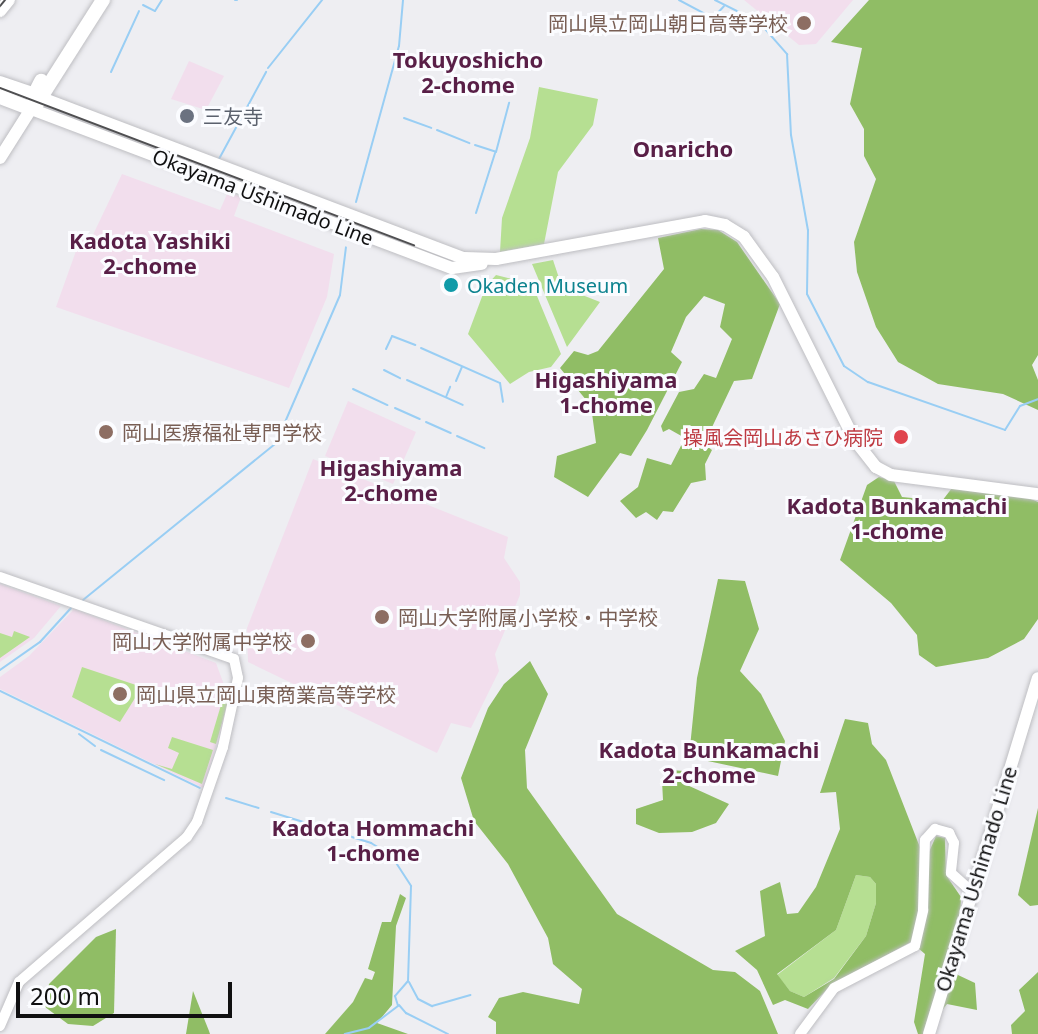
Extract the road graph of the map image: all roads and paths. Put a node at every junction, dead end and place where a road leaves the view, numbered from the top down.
1 (9, 0) edge
2 (94, 0) edge
3 (103, 0) edge
4 (0, 11) edge
5 (0, 83) edge
6 (0, 97) edge
7 (35, 100) junction
8 (0, 158) edge
9 (1038, 494) edge
10 (0, 577) edge
11 (1038, 678) edge
12 (970, 890) junction
13 (0, 1026) edge
14 (800, 1034) edge
15 (929, 1034) edge

1 - 4 main road
2 - 7 highway
3 - 7 highway
5 - 7 highway
6 - 7 highway
7 - 8 main road
7 - 9 main road, Okayama Ushimado Line
10 - 13 street
11 - 12 main road, Okayama Ushimado Line
12 - 14 street
12 - 15 main road, Okayama Ushimado Line

